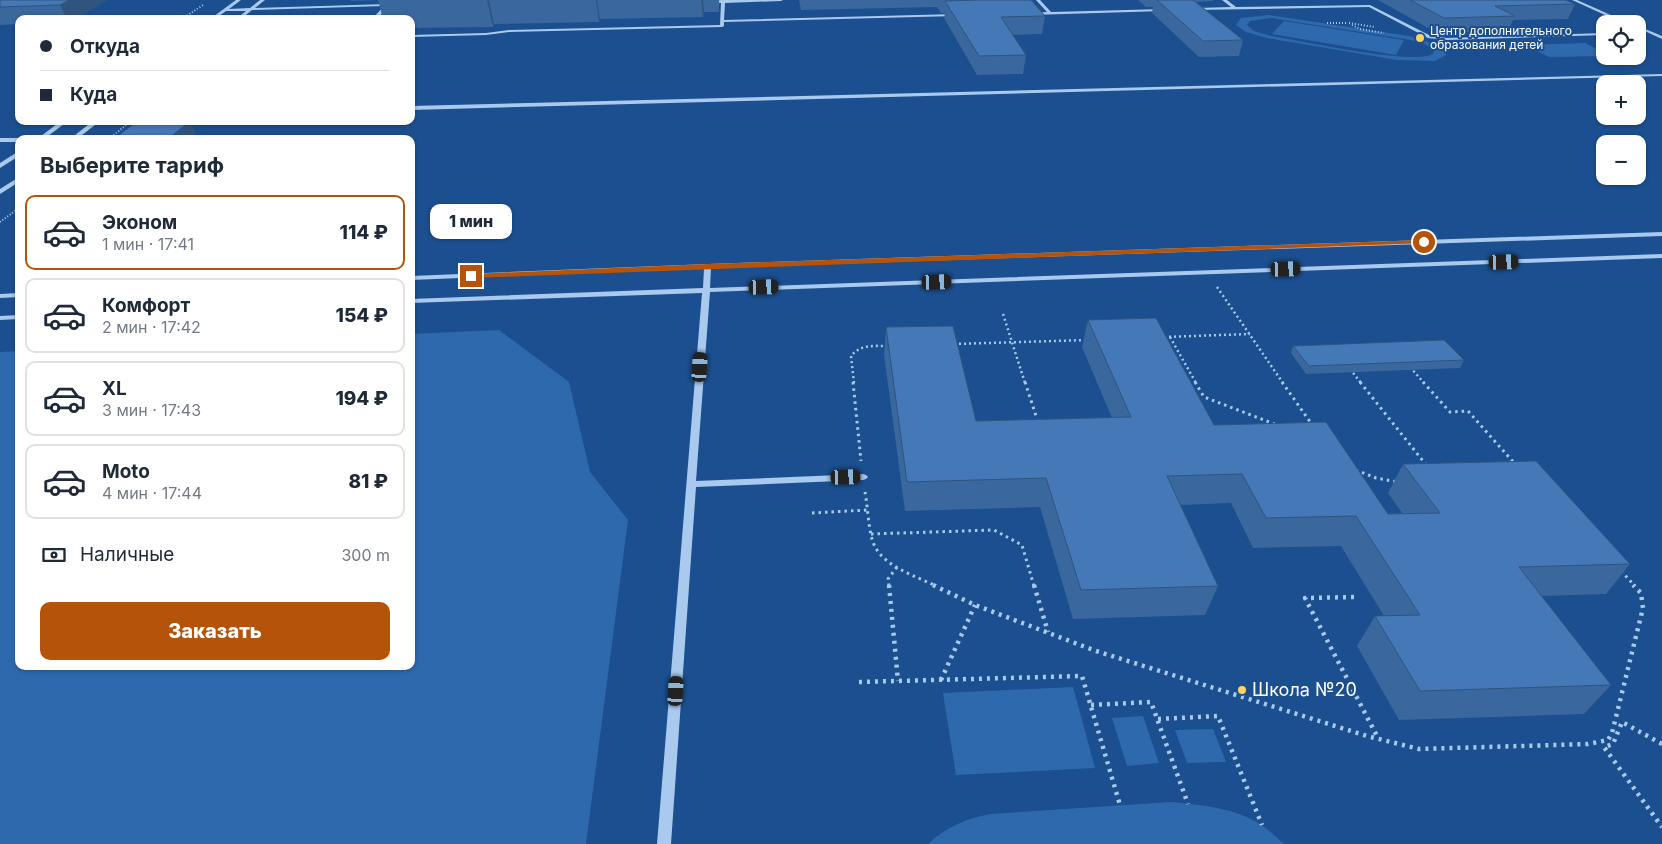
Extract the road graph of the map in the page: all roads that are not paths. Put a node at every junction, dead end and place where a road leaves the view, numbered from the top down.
1 (239, 0) edge
2 (263, 0) edge
3 (781, 0) edge
4 (1038, 0) edge
5 (1224, 0) edge
6 (1574, 0) edge
7 (723, 1) edge
8 (703, 2) dead end
9 (388, 5) junction
10 (398, 5) dead end
11 (1235, 8) junction
12 (251, 9) junction
13 (224, 10) junction
14 (1167, 10) edge
15 (1186, 10) edge
16 (389, 13) dead end
17 (1050, 13) junction
18 (380, 14) joint
19 (1030, 14) edge
20 (217, 15) edge
21 (243, 15) edge
22 (960, 15) edge
23 (1608, 15) edge
24 (722, 21) junction
25 (1646, 31) edge
26 (1646, 32) edge
27 (1649, 32) junction
28 (1596, 34) edge
29 (415, 36) edge
30 (1662, 38) edge
31 (1662, 75) edge
32 (415, 108) edge
33 (59, 125) edge
34 (92, 125) edge
35 (46, 135) edge
36 (78, 135) edge
37 (0, 140) edge
38 (15, 140) edge
39 (15, 156) edge
40 (0, 166) edge
41 (15, 182) edge
42 (0, 192) edge
43 (1662, 234) edge
44 (1662, 256) edge
45 (708, 266) junction
46 (415, 278) edge
47 (706, 289) junction
48 (15, 295) edge
49 (0, 296) edge
50 (415, 301) edge
51 (15, 317) edge
52 (0, 318) edge
53 (863, 476) road end
54 (692, 484) junction
55 (664, 844) edge

1 - 13 street
2 - 12 street
3 - 7 street
4 - 17 street
5 - 11 street
6 - 23 street
7 - 8 street
7 - 24 street
9 - 10 street
9 - 12 street
9 - 18 street
11 - 15 street
11 - 28 street
12 - 13 street
12 - 21 street
13 - 20 street
14 - 17 street
16 - 18 street
17 - 19 street
22 - 24 street
24 - 29 street
25 - 27 street
26 - 27 street
27 - 30 street
31 - 32 street
33 - 35 street
34 - 36 street
37 - 38 street
39 - 40 street
41 - 42 street
43 - 45 street
44 - 47 street
45 - 46 street
45 - 47 street
47 - 50 street
47 - 54 street
48 - 49 street
51 - 52 street
53 - 54 street
54 - 55 street

